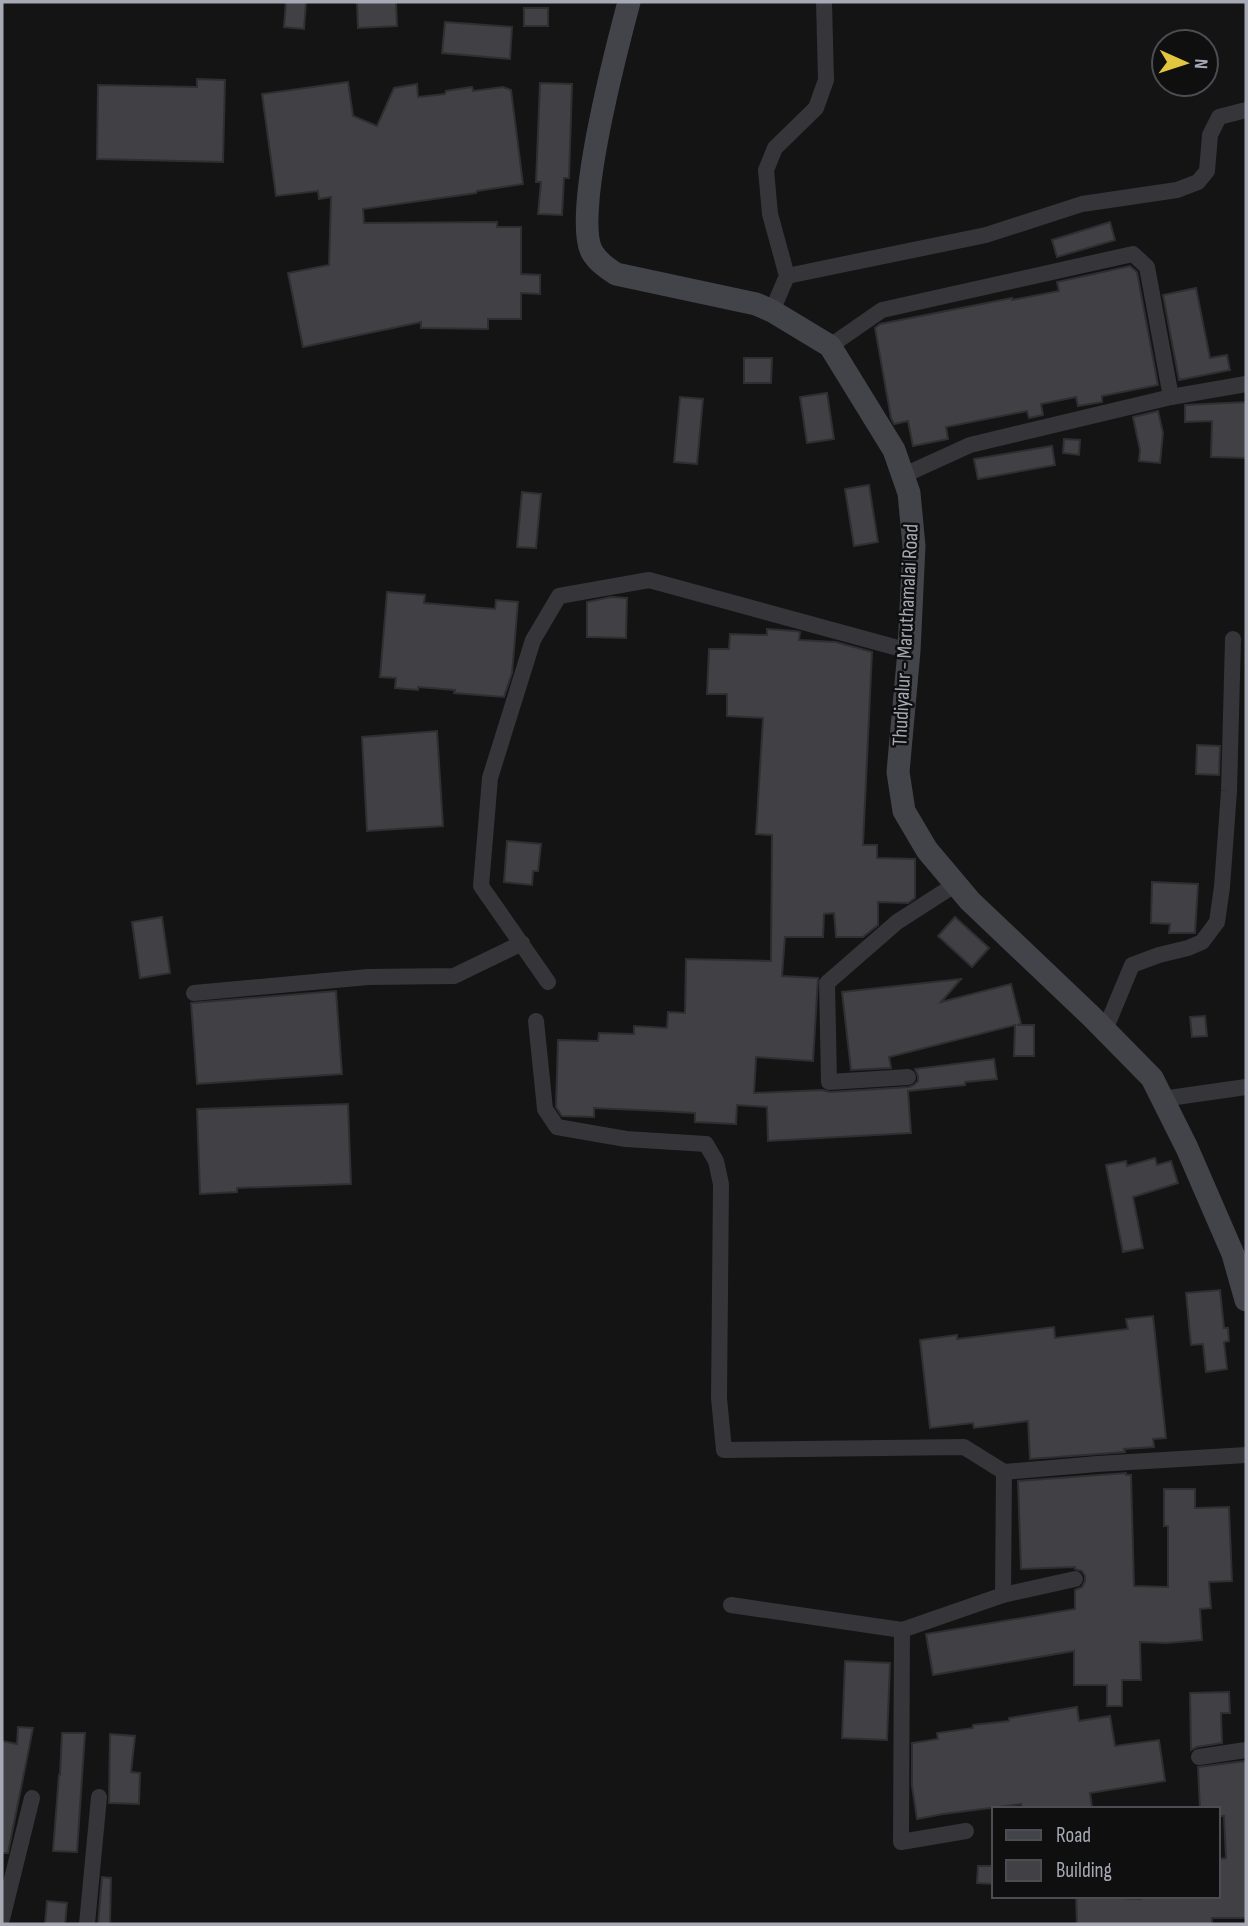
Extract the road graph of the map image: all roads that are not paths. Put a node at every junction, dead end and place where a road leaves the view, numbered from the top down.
1 (629, 2) edge
2 (824, 2) edge
3 (1246, 110) edge
4 (787, 276) junction
5 (772, 312) junction
6 (830, 346) junction
7 (1246, 384) edge
8 (1171, 397) junction
9 (902, 476) junction
10 (1233, 639) dead end
11 (909, 650) junction
12 (956, 884) junction
13 (522, 943) junction
14 (548, 982) dead end
15 (194, 993) dead end
16 (536, 1021) dead end
17 (1105, 1030) junction
18 (908, 1077) dead end
19 (1246, 1087) edge
20 (1163, 1099) junction
21 (1246, 1300) edge
22 (1246, 1455) edge
23 (1004, 1472) junction
24 (1075, 1579) dead end
25 (1003, 1595) junction
26 (731, 1605) dead end
27 (902, 1630) junction
28 (1246, 1750) edge
29 (1199, 1757) dead end
30 (99, 1797) dead end
31 (32, 1798) dead end
32 (966, 1831) dead end
33 (2, 1919) edge
34 (87, 1924) edge

1 - 5 main road, Thudiyalur - Maruthamalai Road
2 - 4 street
3 - 4 street
4 - 5 street
5 - 6 main road, Thudiyalur - Maruthamalai Road
6 - 8 street
6 - 9 main road, Thudiyalur - Maruthamalai Road
7 - 8 street
8 - 9 street
9 - 11 main road, Thudiyalur - Maruthamalai Road
10 - 17 street
11 - 12 main road, Thudiyalur - Maruthamalai Road
11 - 13 street
12 - 17 main road, Thudiyalur - Maruthamalai Road
12 - 18 street
13 - 14 street
13 - 15 street
16 - 23 street
17 - 20 main road, Thudiyalur - Maruthamalai Road
19 - 20 street
20 - 21 main road, Thudiyalur - Maruthamalai Road
22 - 23 street
23 - 25 street
24 - 25 street
25 - 27 street
26 - 27 street
27 - 32 street
28 - 29 street
30 - 34 street
31 - 33 street

